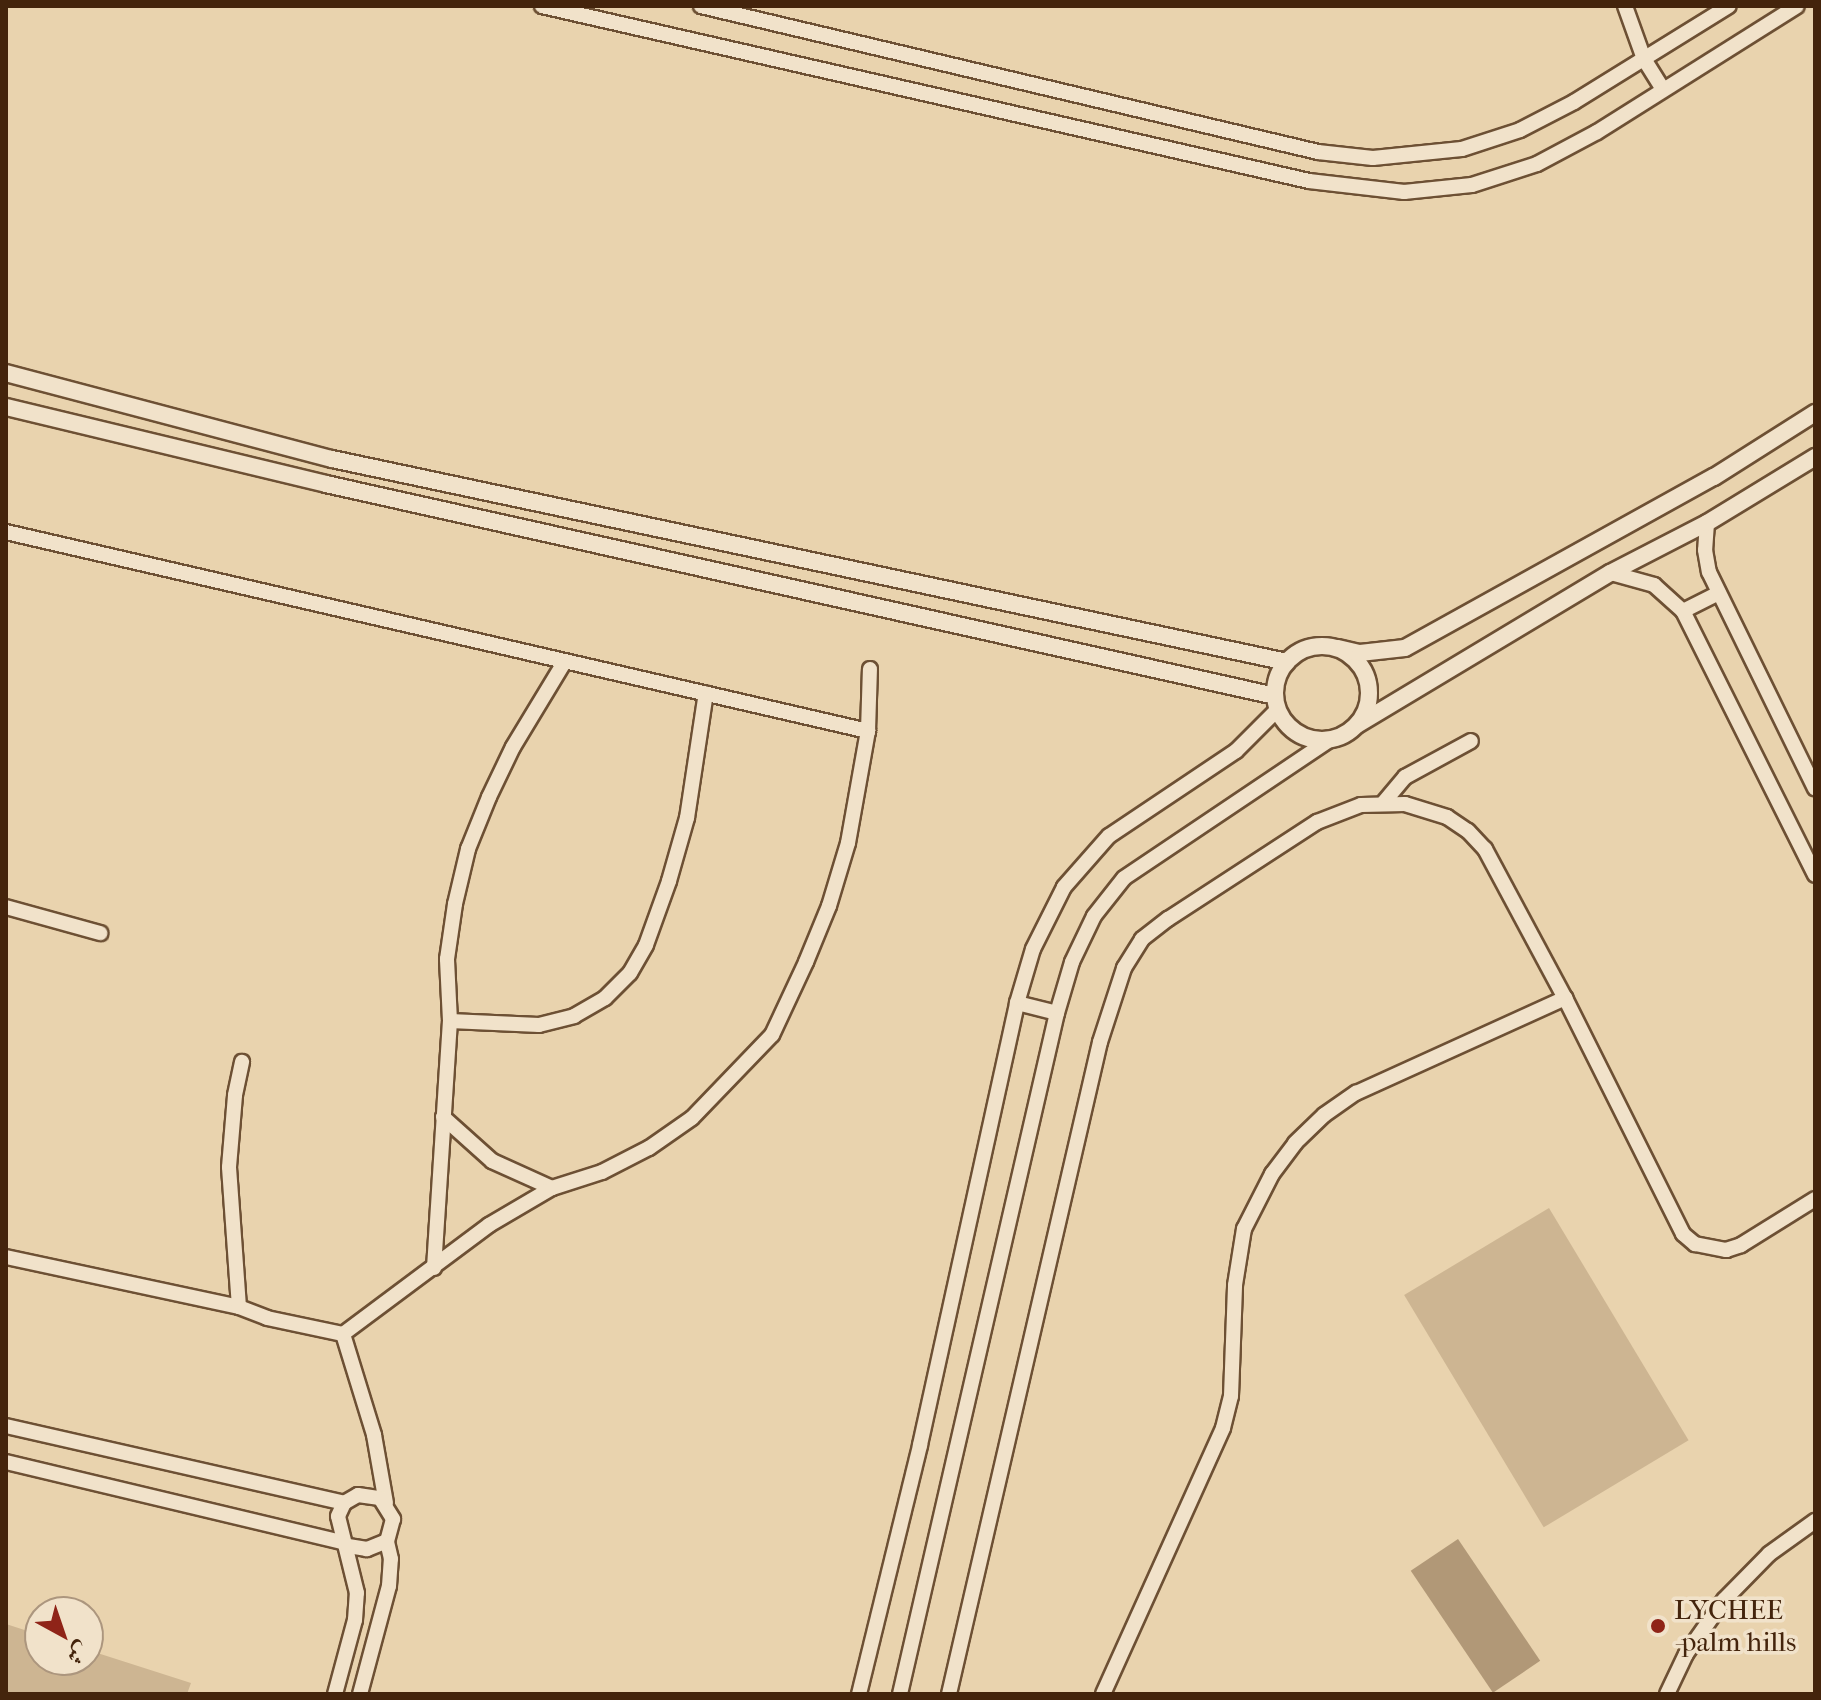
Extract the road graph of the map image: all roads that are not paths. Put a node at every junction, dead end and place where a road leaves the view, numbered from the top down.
1 (542, 6) edge
2 (701, 6) edge
3 (1625, 6) edge
4 (1729, 6) edge
5 (1797, 6) edge
6 (1644, 59) junction
7 (1663, 90) junction
8 (6, 373) edge
9 (6, 407) edge
10 (1815, 413) edge
11 (1815, 457) edge
12 (332, 459) junction
13 (326, 484) junction
14 (1707, 523) junction
15 (6, 532) edge
16 (1611, 573) junction
17 (1719, 593) junction
18 (1683, 611) junction
19 (1338, 648) junction
20 (565, 661) junction
21 (1287, 662) junction
22 (870, 669) dead end
23 (706, 693) junction
24 (1277, 703) junction
25 (1357, 725) junction
26 (868, 731) junction
27 (1331, 739) junction
28 (1471, 741) dead end
29 (1815, 788) edge
30 (1384, 802) junction
31 (1815, 875) edge
32 (6, 907) edge
33 (100, 933) dead end
34 (1565, 998) junction
35 (1017, 1003) junction
36 (1057, 1013) junction
37 (450, 1021) junction
38 (242, 1062) dead end
39 (443, 1117) junction
40 (552, 1188) junction
41 (1815, 1199) edge
42 (6, 1257) edge
43 (434, 1268) junction
44 (239, 1307) junction
45 (343, 1334) junction
46 (6, 1426) edge
47 (6, 1462) edge
48 (344, 1503) junction
49 (386, 1503) junction
50 (1815, 1521) edge
51 (387, 1541) junction
52 (345, 1544) junction
53 (335, 1694) edge
54 (360, 1694) edge
55 (859, 1694) edge
56 (900, 1694) edge
57 (949, 1694) edge
58 (1103, 1694) edge
59 (1667, 1694) edge

1 - 7 street
2 - 6 street
3 - 6 street
4 - 6 street
5 - 7 street
6 - 7 street
8 - 12 street
9 - 13 street
10 - 19 street
11 - 14 street
12 - 13 street
12 - 21 street
13 - 24 street
14 - 16 street
14 - 17 street
15 - 20 street
16 - 18 street
16 - 25 street
17 - 18 street
17 - 29 street
18 - 31 street
19 - 21 street
19 - 25 street
20 - 23 street
20 - 37 street
21 - 24 street
22 - 26 street
23 - 26 street
23 - 37 street
24 - 27 street
24 - 35 street
25 - 27 street
26 - 40 street
27 - 36 street
28 - 30 street
30 - 34 street
30 - 57 street
32 - 33 street
34 - 41 street
34 - 58 street
35 - 36 street
35 - 55 street
36 - 56 street
37 - 39 street
38 - 44 street
39 - 40 street
39 - 43 street
40 - 43 street
42 - 44 street
43 - 45 street
44 - 45 street
45 - 49 street
46 - 48 street
47 - 52 street
48 - 49 street
48 - 52 street
49 - 51 street
50 - 59 street
51 - 52 street
51 - 54 street
52 - 53 street

